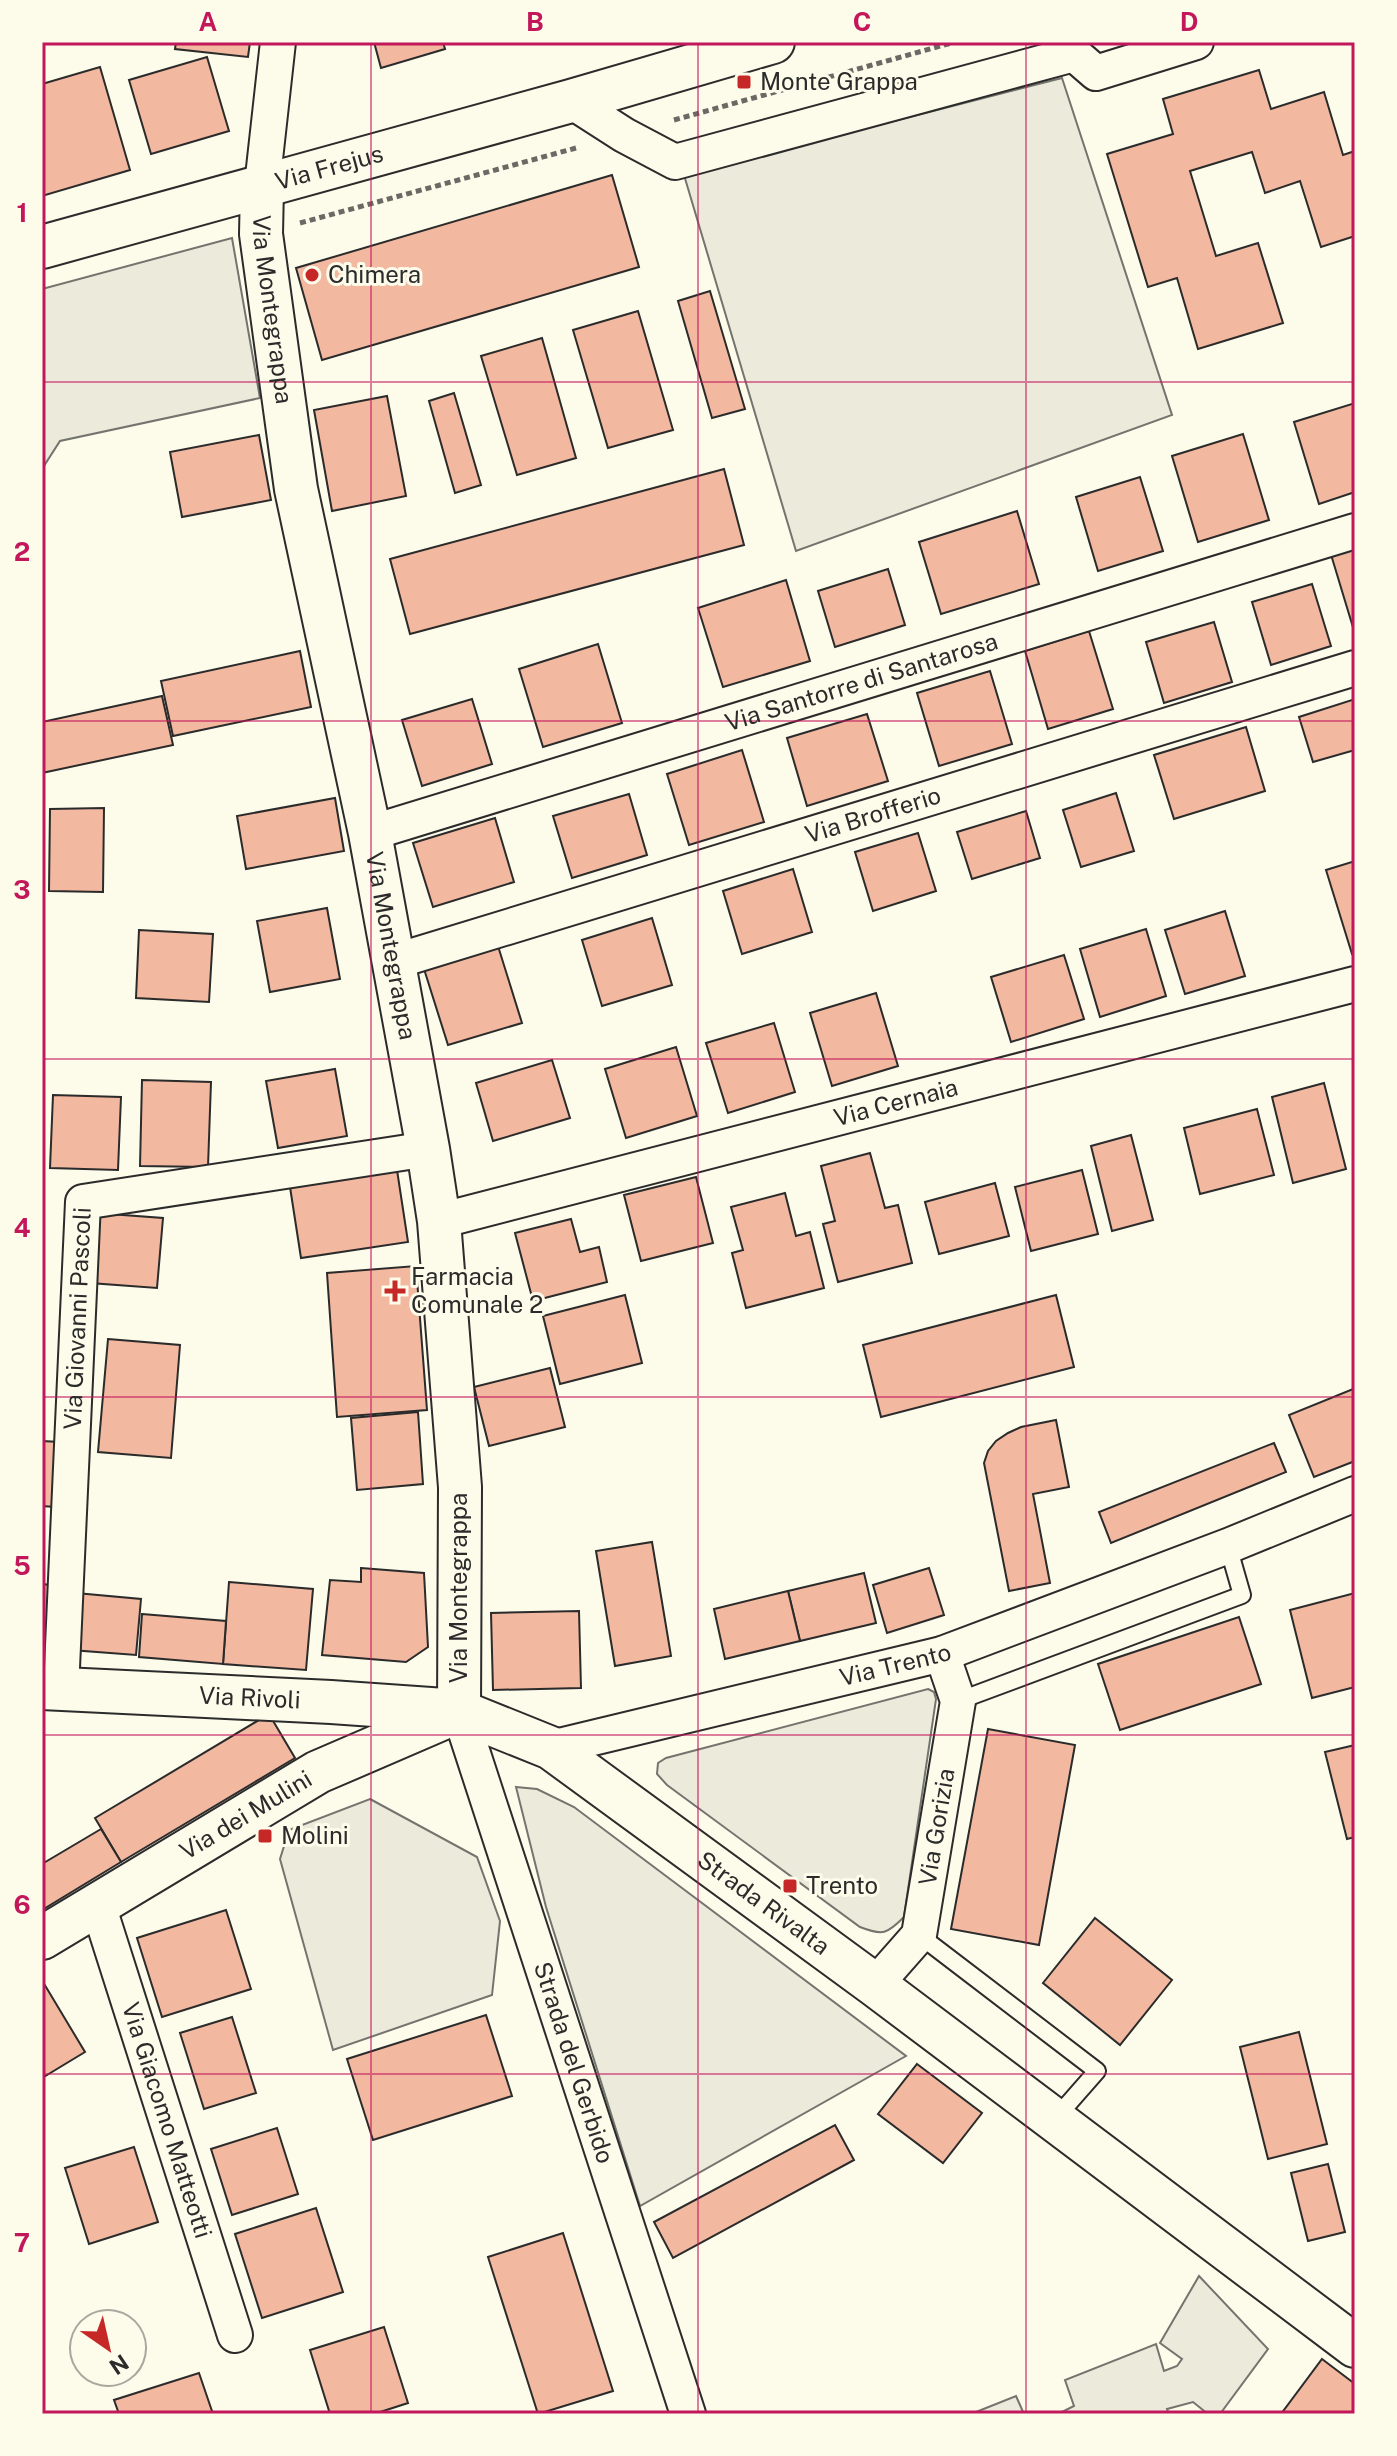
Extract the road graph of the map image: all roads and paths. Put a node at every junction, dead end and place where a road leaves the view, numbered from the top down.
1 (278, 42) edge
2 (773, 42) edge
3 (1196, 42) edge
4 (1072, 48) edge
5 (571, 101) junction
6 (262, 186) junction
7 (42, 247) edge
8 (1355, 531) edge
9 (1355, 668) edge
10 (370, 833) junction
11 (393, 962) junction
12 (1355, 984) edge
13 (428, 1149) junction
14 (439, 1221) junction
15 (1355, 1494) edge
16 (1228, 1546) junction
17 (942, 1654) junction
18 (52, 1689) edge
19 (958, 1701) junction
20 (459, 1711) junction
21 (551, 1748) junction
22 (98, 1905) junction
23 (919, 1935) junction
24 (42, 1938) edge
25 (875, 1985) junction
26 (1053, 2121) junction
27 (235, 2335) dead end
28 (1355, 2346) edge
29 (688, 2414) edge

1 - 6 street
2 - 5 street, Via Frejus
3 - 4 street
4 - 5 street
5 - 6 street, Via Frejus
6 - 7 street, Via Frejus
6 - 10 street, Via Montegrappa
8 - 10 street, Via Santorre di Santarosa
9 - 11 street, Via Brofferio
10 - 11 street, Via Montegrappa
11 - 13 street, Via Montegrappa
12 - 14 street, Via Cernaia
13 - 14 street, Via Montegrappa
13 - 18 street, Via Giovanni Pascoli
14 - 20 street, Via Montegrappa
15 - 16 street, Via Trento
16 - 17 street, Via Trento
16 - 19 lane
17 - 19 street, Via Gorizia
17 - 21 street, Via Trento
18 - 20 street, Via Rivoli
19 - 23 street, Via Gorizia
20 - 21 street, Strada Rivalta
20 - 22 street, Via dei Mulini
20 - 29 street, Strada del Gerbido
21 - 25 street, Strada Rivalta
22 - 24 street, Via dei Mulini
22 - 27 street, Via Giacomo Matteotti
23 - 25 street
23 - 26 lane
25 - 26 street, Strada Rivalta
26 - 28 street, Strada Rivalta

